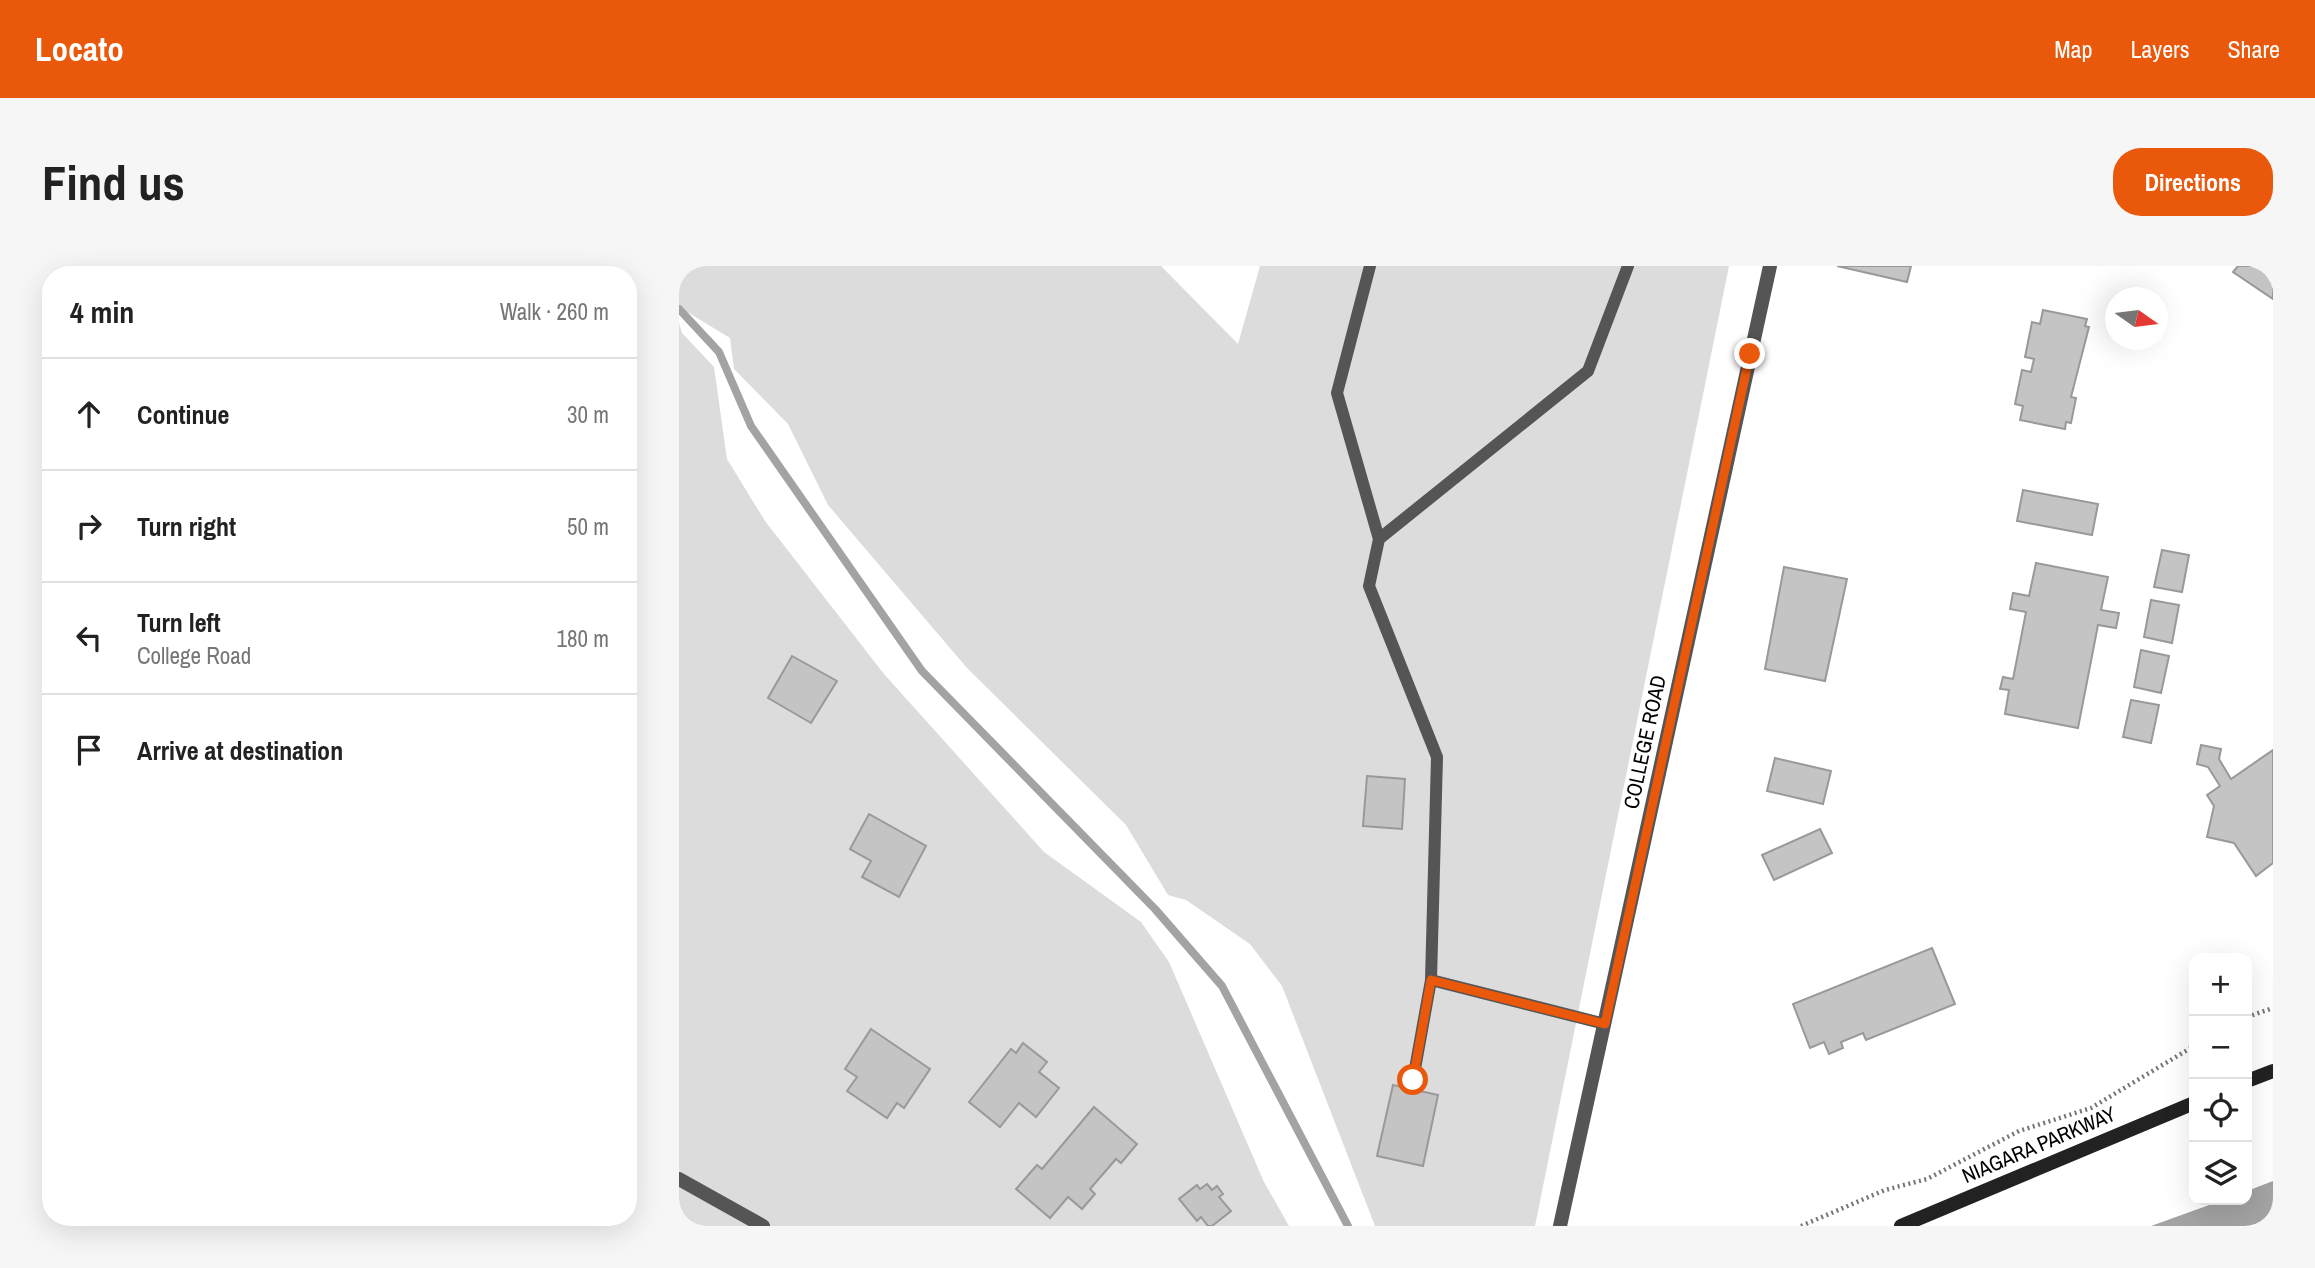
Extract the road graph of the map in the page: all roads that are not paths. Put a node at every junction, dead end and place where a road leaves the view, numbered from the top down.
1 (1370, 266) edge
2 (1628, 266) edge
3 (1770, 266) edge
4 (1379, 539) junction
5 (1431, 980) junction
6 (1605, 1024) junction
7 (2273, 1072) edge
8 (2252, 1079) edge
9 (1413, 1080) dead end
10 (2189, 1105) edge
11 (679, 1179) edge
12 (762, 1226) edge
13 (1560, 1226) edge
14 (1901, 1226) edge

1 - 4 lane
2 - 4 lane
3 - 6 street, COLLEGE ROAD
4 - 5 lane
5 - 6 lane
5 - 9 lane
6 - 13 street, COLLEGE ROAD
7 - 8 main road
10 - 14 main road, NIAGARA PARKWAY
11 - 12 street

